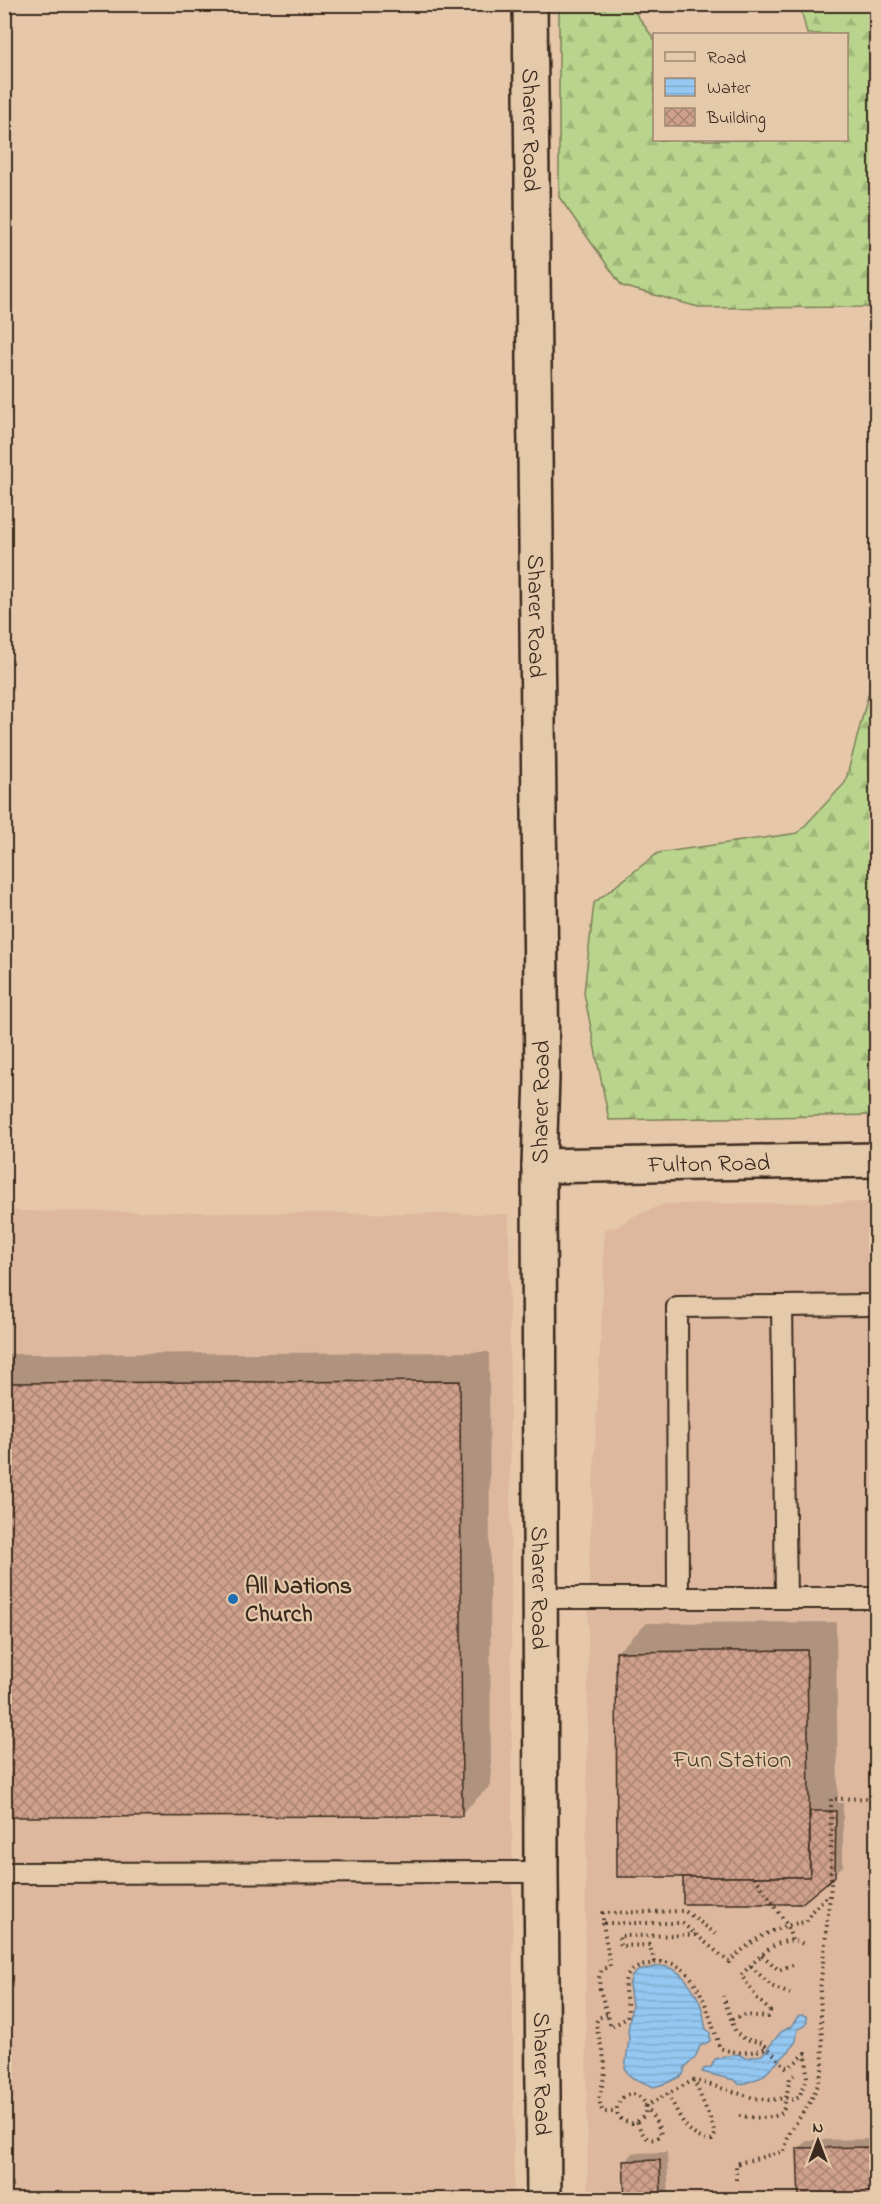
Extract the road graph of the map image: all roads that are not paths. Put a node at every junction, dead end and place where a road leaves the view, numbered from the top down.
1 (530, 4) edge
2 (876, 1160) edge
3 (539, 1166) junction
4 (876, 1305) edge
5 (782, 1306) junction
6 (540, 1598) junction
7 (678, 1598) junction
8 (786, 1598) junction
9 (876, 1598) edge
10 (541, 1872) junction
11 (4, 1873) edge
12 (544, 2199) edge

1 - 3 street, Sharer Road
2 - 3 street, Fulton Road
3 - 6 street, Sharer Road
4 - 5 lane
5 - 7 lane
5 - 8 lane
6 - 7 lane
6 - 10 street, Sharer Road
7 - 8 lane
8 - 9 lane
10 - 11 lane
10 - 12 street, Sharer Road

